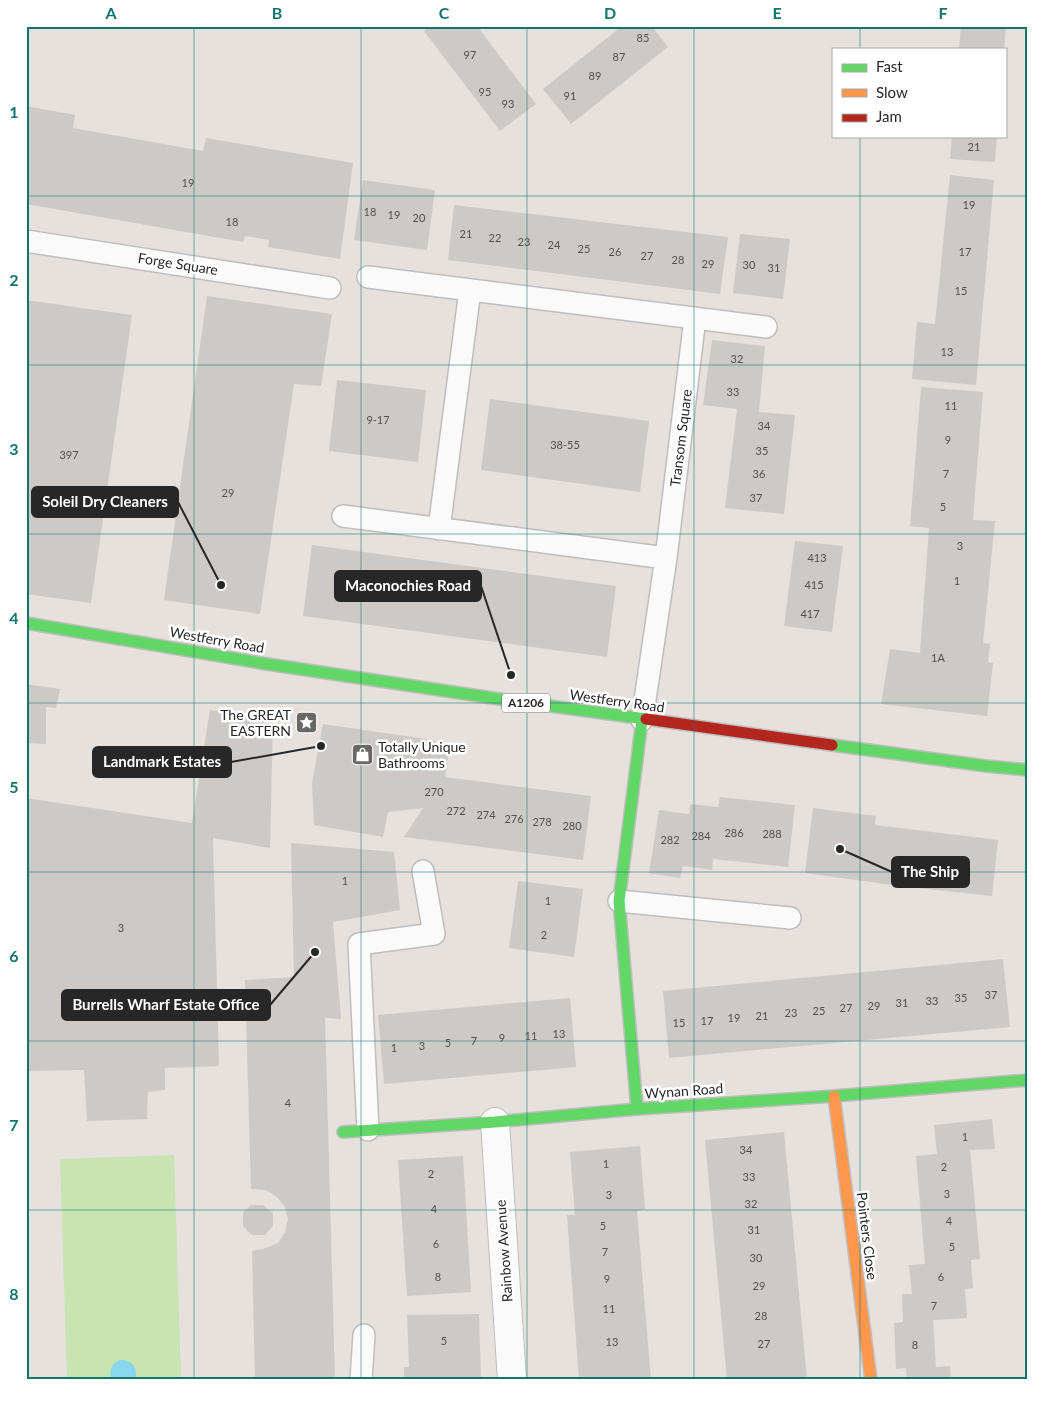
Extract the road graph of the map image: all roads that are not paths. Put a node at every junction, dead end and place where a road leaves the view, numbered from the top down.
1 (26, 241) edge
2 (368, 277) dead end
3 (330, 288) dead end
4 (470, 290) junction
5 (696, 318) junction
6 (766, 327) dead end
7 (343, 516) dead end
8 (439, 529) junction
9 (666, 558) junction
10 (26, 623) edge
11 (642, 720) junction
12 (1028, 768) edge
13 (423, 871) dead end
14 (619, 901) junction
15 (790, 918) dead end
16 (1028, 1080) edge
17 (834, 1096) junction
18 (637, 1109) junction
19 (495, 1122) junction
20 (368, 1130) junction
21 (343, 1132) dead end
22 (364, 1335) dead end
23 (360, 1380) edge
24 (512, 1380) edge
25 (870, 1380) edge

1 - 3 lane, Forge Square
2 - 4 lane
4 - 5 lane
4 - 8 lane
5 - 6 lane
5 - 9 lane, Transom Square
7 - 8 lane
8 - 9 lane
9 - 11 lane, Transom Square
10 - 11 street, Westferry Road / A1206
11 - 12 street, Westferry Road / A1206
11 - 14 street
13 - 20 lane
14 - 15 lane
14 - 18 street
16 - 17 street, Wynan Road
17 - 18 street, Wynan Road
17 - 25 street, Pointers Close
18 - 19 street, Wynan Road
19 - 20 street, Wynan Road
19 - 24 street, Rainbow Avenue
20 - 21 street, Wynan Road
22 - 23 lane

